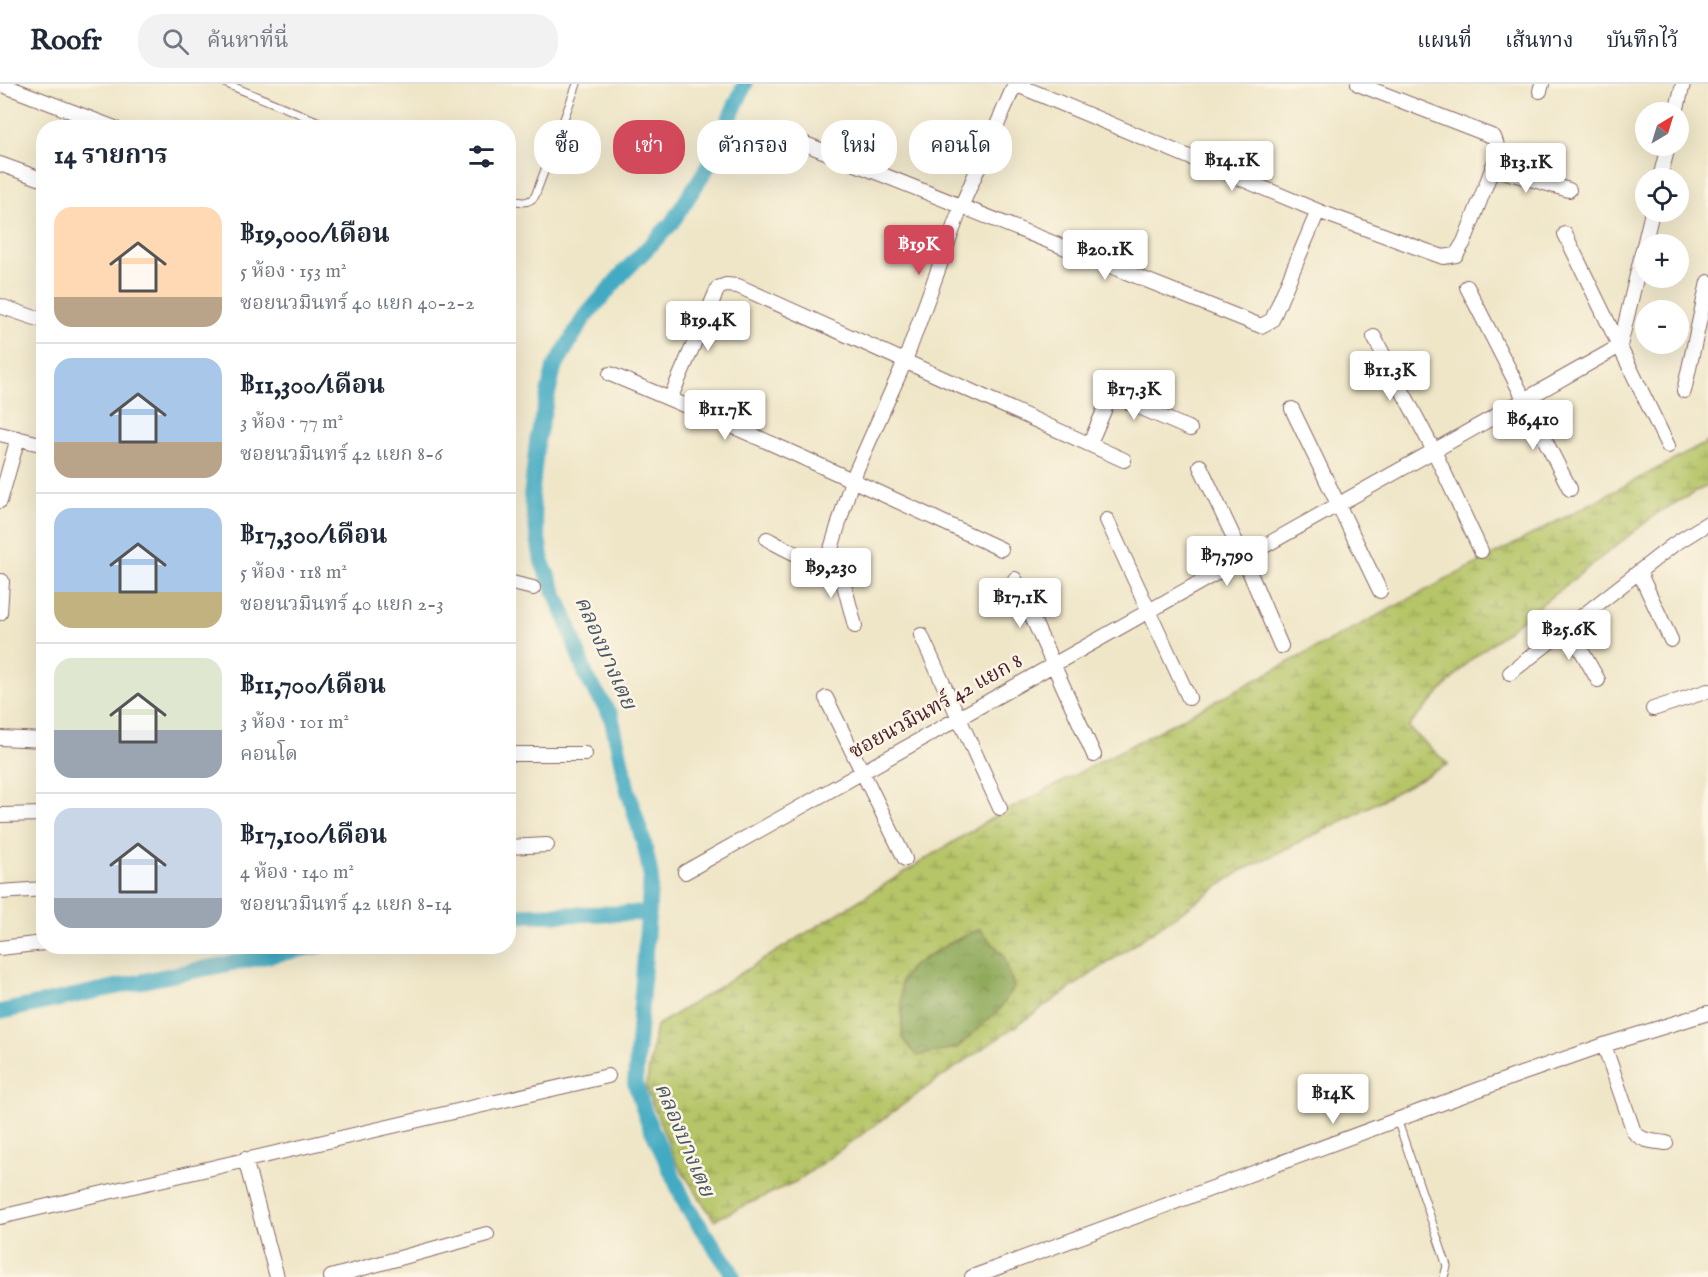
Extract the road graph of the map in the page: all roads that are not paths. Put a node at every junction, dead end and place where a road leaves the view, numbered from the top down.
1 (0, 84) edge
2 (226, 84) edge
3 (577, 84) edge
4 (1015, 84) edge
5 (1358, 84) edge
6 (1683, 84) edge
7 (23, 88) edge
8 (1678, 102) edge
9 (97, 120) edge
10 (314, 120) edge
11 (809, 145) edge
12 (0, 164) edge
13 (1492, 168) junction
14 (36, 177) edge
15 (1569, 190) dead end
16 (516, 202) edge
17 (961, 207) junction
18 (1318, 211) junction
19 (1650, 222) edge
20 (1565, 234) dead end
21 (1708, 282) edge
22 (1467, 287) dead end
23 (0, 306) edge
24 (36, 318) edge
25 (1374, 337) dead end
26 (1620, 346) junction
27 (905, 361) junction
28 (610, 374) dead end
29 (1684, 391) dead end
30 (670, 399) junction
31 (1526, 399) junction
32 (1292, 409) dead end
33 (1190, 429) dead end
34 (0, 434) edge
35 (18, 438) junction
36 (1090, 443) junction
37 (36, 444) edge
38 (1668, 446) dead end
39 (1434, 451) junction
40 (1124, 460) dead end
41 (1200, 466) dead end
42 (852, 480) junction
43 (1570, 489) dead end
44 (0, 501) edge
45 (1338, 505) junction
46 (1107, 520) dead end
47 (1706, 529) edge
48 (767, 539) dead end
49 (1001, 549) dead end
50 (1481, 551) dead end
51 (1245, 559) junction
52 (827, 562) junction
53 (1639, 572) junction
54 (1015, 579) dead end
55 (2, 581) dead end
56 (516, 584) edge
57 (533, 588) dead end
58 (1380, 591) dead end
59 (1150, 611) junction
60 (0, 613) edge
61 (855, 626) dead end
62 (1568, 627) junction
63 (921, 635) dead end
64 (1671, 640) dead end
65 (1281, 646) dead end
66 (1053, 666) junction
67 (1510, 673) dead end
68 (1598, 680) dead end
69 (1708, 691) edge
70 (826, 698) dead end
71 (1189, 698) dead end
72 (1653, 710) dead end
73 (959, 717) junction
74 (0, 738) edge
75 (36, 740) edge
76 (516, 754) edge
77 (585, 754) dead end
78 (1094, 755) dead end
79 (863, 771) junction
80 (1000, 808) dead end
81 (36, 814) edge
82 (0, 815) edge
83 (547, 845) dead end
84 (516, 847) edge
85 (905, 859) dead end
86 (685, 872) dead end
87 (36, 890) edge
88 (0, 892) edge
89 (36, 944) edge
90 (0, 948) edge
91 (1708, 1013) edge
92 (1604, 1045) junction
93 (608, 1076) dead end
94 (1397, 1119) junction
95 (1666, 1143) dead end
96 (245, 1159) junction
97 (0, 1217) edge
98 (487, 1234) dead end
99 (277, 1277) edge
100 (332, 1277) edge
101 (972, 1277) edge
102 (1444, 1277) edge

1 - 7 street
2 - 10 lane
3 - 16 lane
4 - 17 street
4 - 18 street
5 - 13 street
6 - 8 street
7 - 9 street
11 - 17 street
12 - 14 street
13 - 15 street
13 - 18 street
17 - 18 street
17 - 27 street
19 - 26 street
20 - 26 street
21 - 29 street
22 - 31 street
23 - 24 street
25 - 39 street
26 - 31 street, ซอยนวมินทร์ 42 แยก 8
26 - 38 street
27 - 30 street
27 - 36 street
27 - 42 street
28 - 30 street
30 - 42 street
31 - 39 street, ซอยนวมินทร์ 42 แยก 8
31 - 43 street
32 - 45 street
33 - 36 street
34 - 35 street
35 - 37 street
35 - 44 street
36 - 40 street
39 - 45 street, ซอยนวมินทร์ 42 แยก 8
39 - 50 street
41 - 51 street
42 - 49 street
42 - 52 street
45 - 51 street, ซอยนวมินทร์ 42 แยก 8
45 - 58 street
46 - 59 street
47 - 53 street
48 - 52 street
51 - 59 street, ซอยนวมินทร์ 42 แยก 8
51 - 65 street
52 - 61 street
53 - 62 street
53 - 64 street
54 - 66 street
55 - 60 street
56 - 57 street
59 - 66 street, ซอยนวมินทร์ 42 แยก 8
59 - 71 street
62 - 67 street
62 - 68 street
63 - 73 street
66 - 73 street, ซอยนวมินทร์ 42 แยก 8
66 - 78 street
69 - 72 street
70 - 79 street
73 - 79 street, ซอยนวมินทร์ 42 แยก 8
73 - 80 street
74 - 75 street
76 - 77 street
79 - 85 street
79 - 86 street, ซอยนวมินทร์ 42 แยก 8
81 - 82 street
83 - 84 street
87 - 88 street
89 - 90 street
91 - 92 street
92 - 94 street
92 - 95 street
93 - 96 street
94 - 101 street
94 - 102 lane
96 - 97 street
96 - 99 street
98 - 100 street

